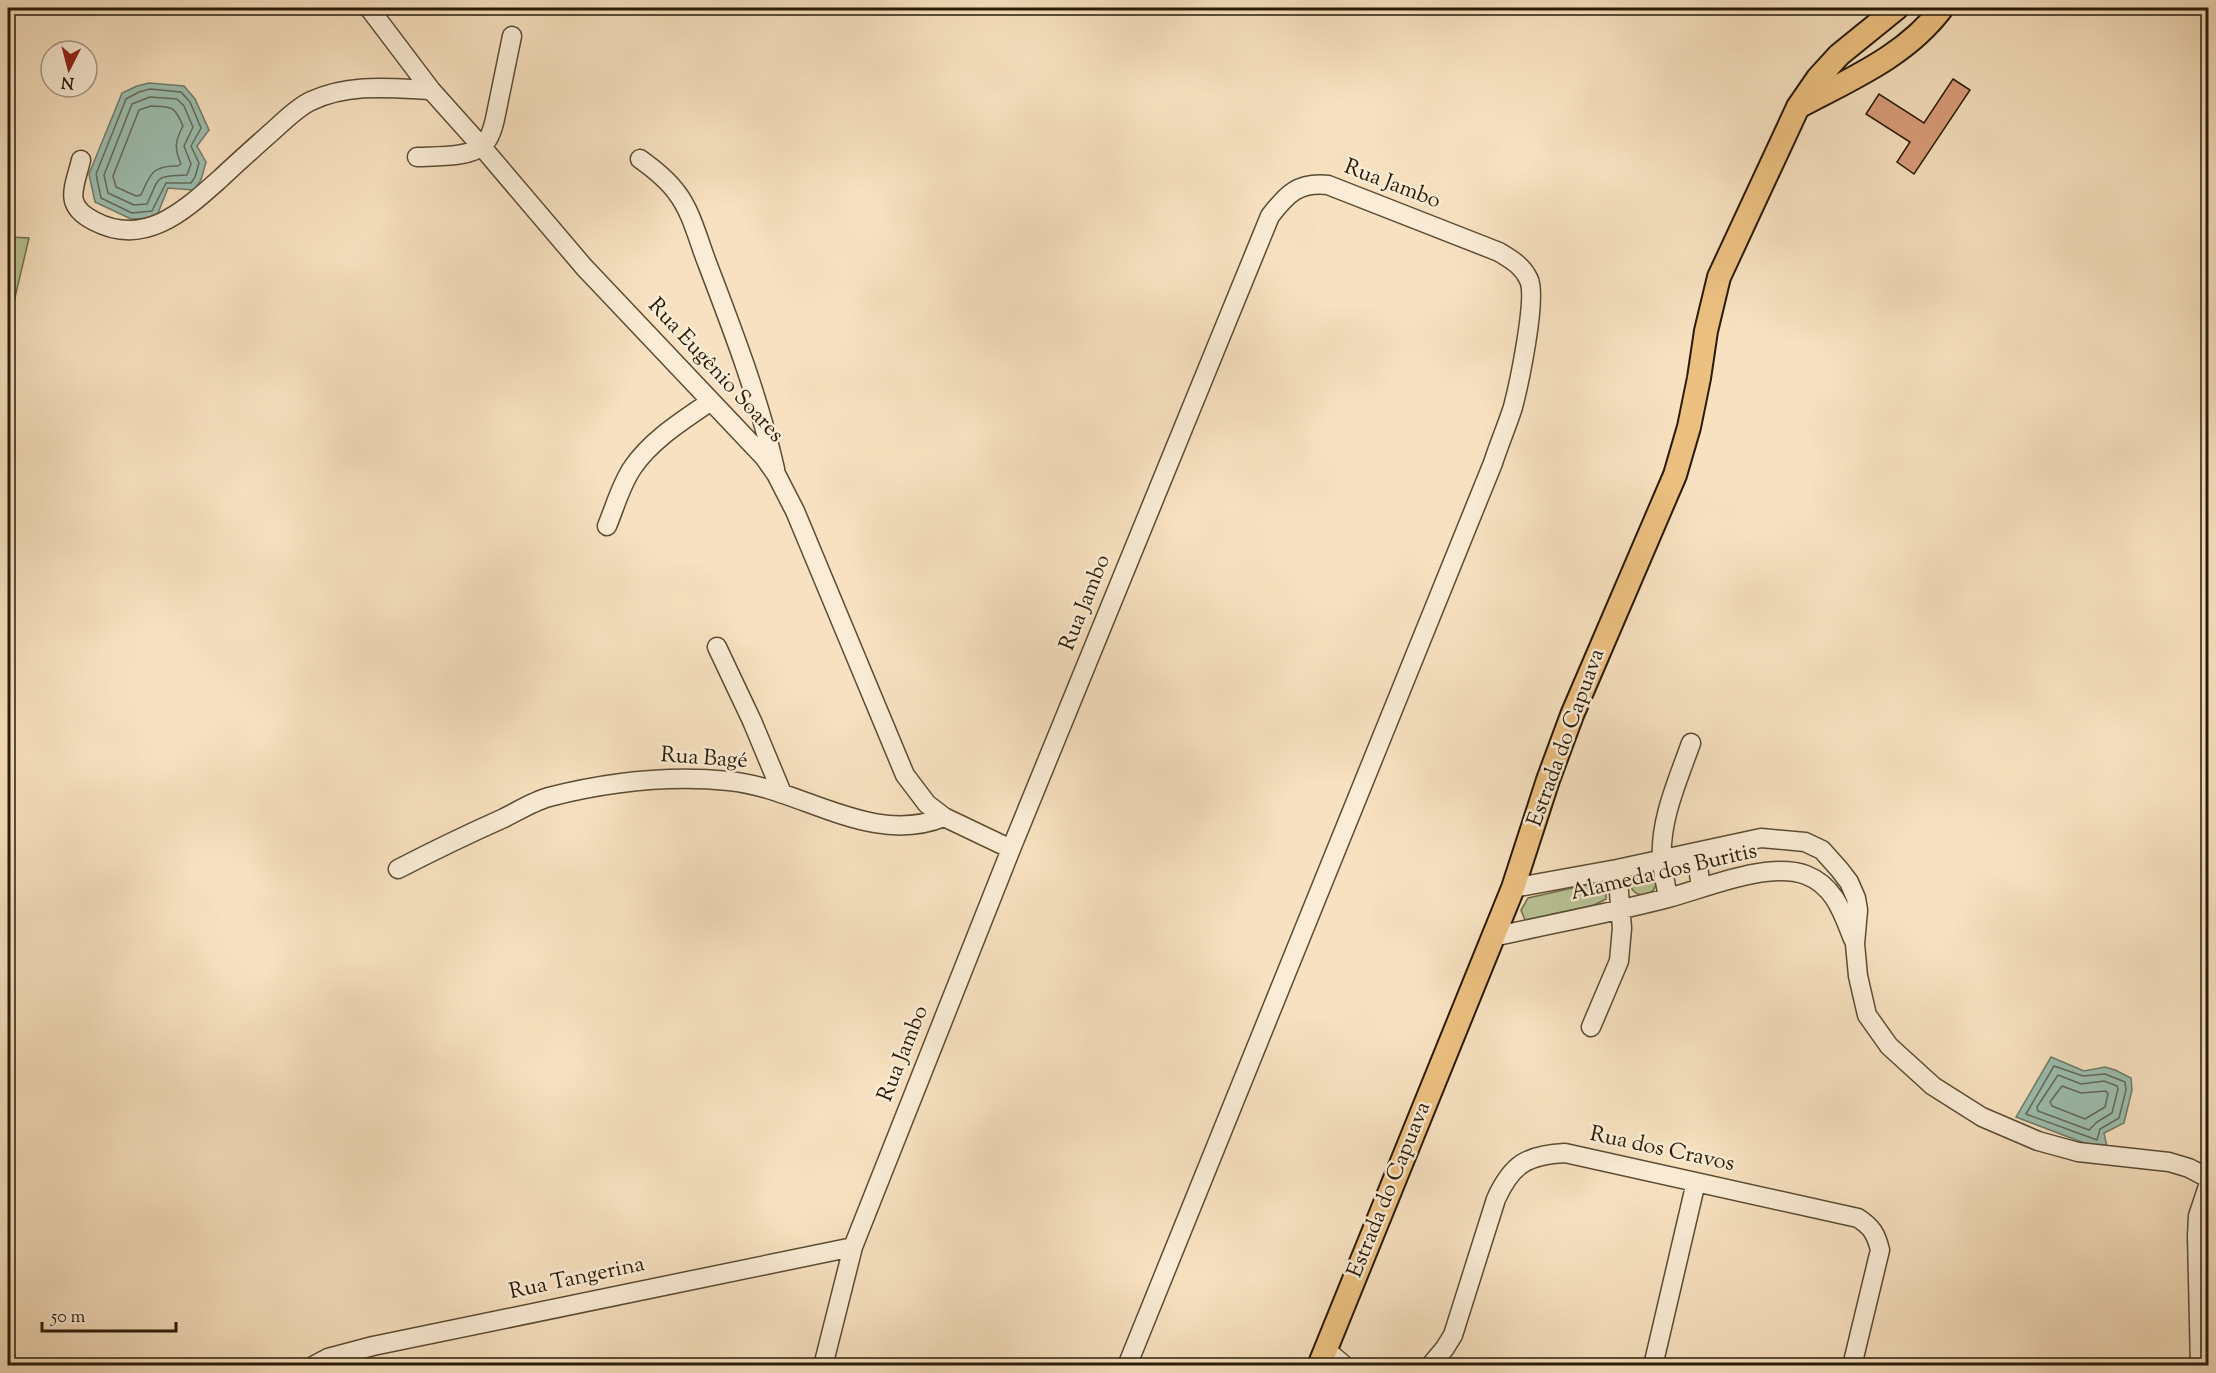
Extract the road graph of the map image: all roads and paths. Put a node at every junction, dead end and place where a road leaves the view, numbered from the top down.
1 (369, 8) edge
2 (1898, 8) edge
3 (1941, 8) edge
4 (1921, 32) junction
5 (512, 36) dead end
6 (431, 90) junction
7 (1798, 107) junction
8 (483, 147) junction
9 (417, 157) dead end
10 (640, 159) dead end
11 (81, 160) dead end
12 (711, 401) junction
13 (776, 474) junction
14 (607, 526) dead end
15 (717, 647) dead end
16 (1691, 743) dead end
17 (782, 793) junction
18 (944, 817) junction
19 (1011, 849) junction
20 (1696, 852) junction
21 (1662, 859) junction
22 (398, 869) dead end
23 (1617, 869) junction
24 (1512, 888) junction
25 (1701, 888) junction
26 (1668, 898) junction
27 (1621, 908) junction
28 (1493, 937) junction
29 (1855, 944) junction
30 (1591, 1027) dead end
31 (2208, 1178) edge
32 (1696, 1182) junction
33 (2208, 1186) edge
34 (853, 1247) junction
35 (1322, 1358) edge
36 (313, 1365) edge
37 (824, 1365) edge
38 (1127, 1365) edge
39 (1345, 1365) edge
40 (1430, 1365) edge
41 (1653, 1365) edge
42 (1852, 1365) edge
43 (2200, 1365) edge

1 - 6 street, Rua Eugênio Soares
2 - 4 main road
2 - 7 main road, Estrada do Capuava
3 - 4 main road
4 - 7 main road
5 - 8 street
6 - 8 street, Rua Eugênio Soares
6 - 11 street
7 - 24 main road, Estrada do Capuava
8 - 9 street
8 - 12 street, Rua Eugênio Soares
10 - 13 street
12 - 13 street, Rua Eugênio Soares
12 - 14 street
13 - 18 street, Rua Eugênio Soares
15 - 17 street
16 - 21 street
17 - 18 street, Rua Bagé
17 - 22 street, Rua Bagé
18 - 19 street
19 - 34 street, Rua Jambo
19 - 38 street, Rua Jambo
20 - 21 street, Alameda dos Buritis
20 - 25 street
20 - 29 street, Alameda dos Buritis
21 - 23 street, Alameda dos Buritis
21 - 26 street
23 - 24 street, Alameda dos Buritis
23 - 27 street
24 - 28 main road, Estrada do Capuava
25 - 26 street, Alameda dos Buritis
25 - 29 street, Alameda dos Buritis
26 - 27 street, Alameda dos Buritis
27 - 28 street, Alameda dos Buritis
27 - 30 street
28 - 35 main road, Estrada do Capuava
29 - 31 street
32 - 40 street, Rua dos Cravos
32 - 41 street
32 - 42 street, Rua dos Cravos
33 - 43 street
34 - 36 street, Rua Tangerina
34 - 37 street, Rua Jambo
35 - 39 street

